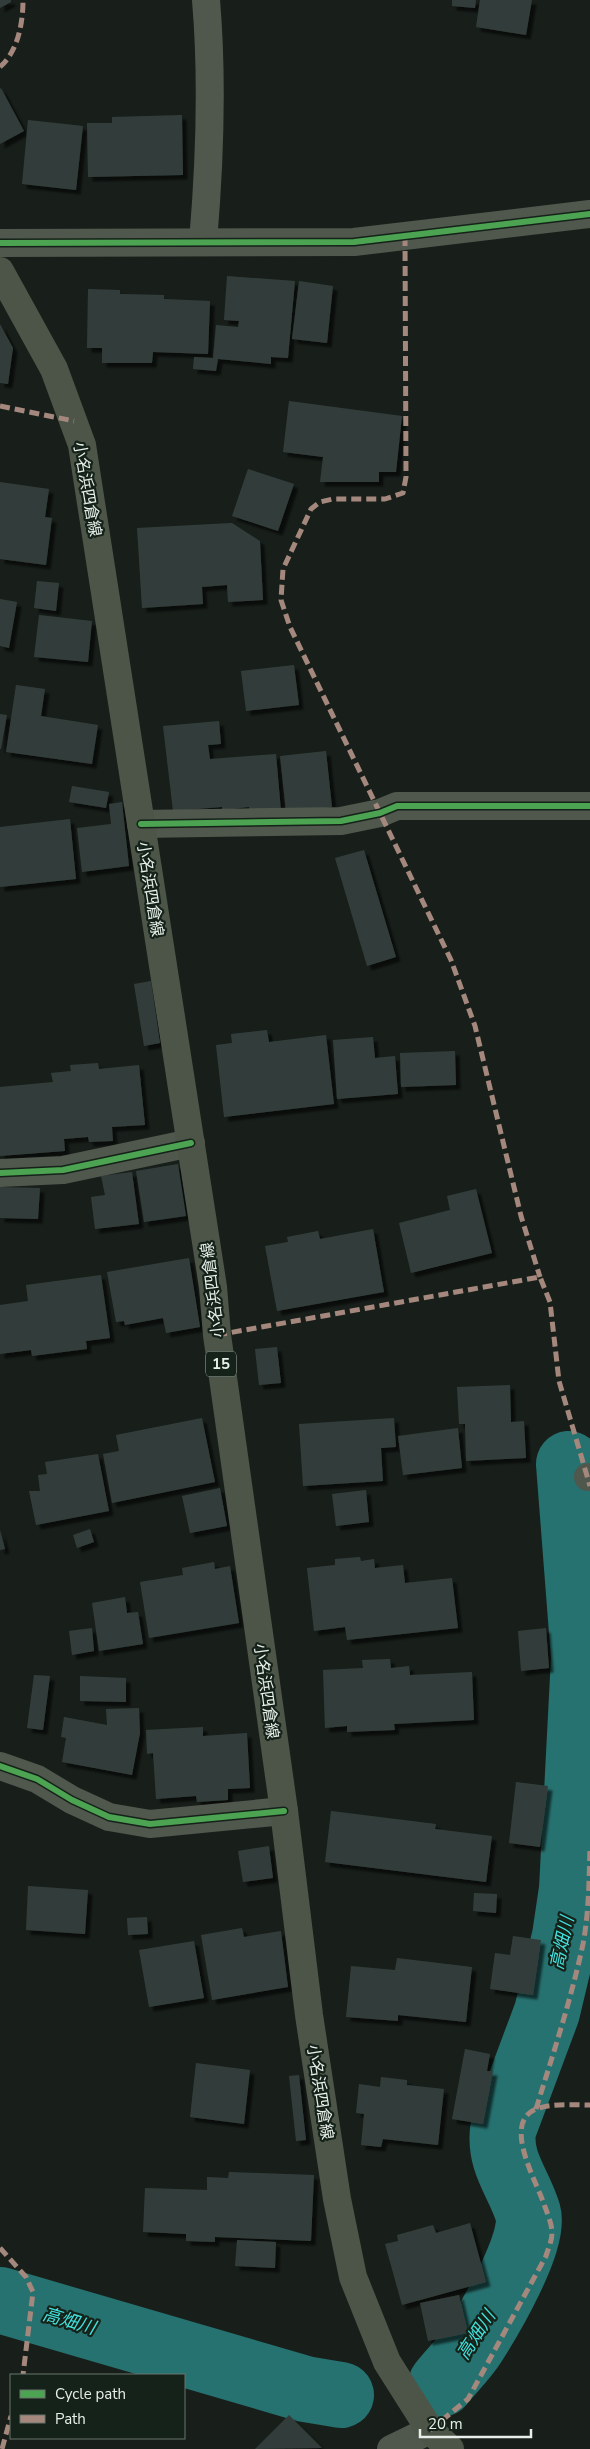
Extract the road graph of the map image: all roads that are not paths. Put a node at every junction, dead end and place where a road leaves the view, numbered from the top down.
1 (206, 0) edge
2 (590, 214) edge
3 (203, 242) junction
4 (0, 243) edge
5 (0, 271) edge
6 (590, 806) edge
7 (141, 824) junction
8 (191, 1143) junction
9 (0, 1173) edge
10 (0, 1766) edge
11 (284, 1811) junction
12 (430, 2430) junction
13 (390, 2449) edge
14 (450, 2449) edge

1 - 3 street
2 - 3 street
3 - 4 street
5 - 7 main road, 小名浜四倉線 / 15
6 - 7 street
7 - 8 main road, 小名浜四倉線 / 15
8 - 9 street
8 - 11 main road, 小名浜四倉線 / 15
10 - 11 street
11 - 12 main road, 小名浜四倉線 / 15
12 - 13 street
12 - 14 main road, 小名浜四倉線 / 15

